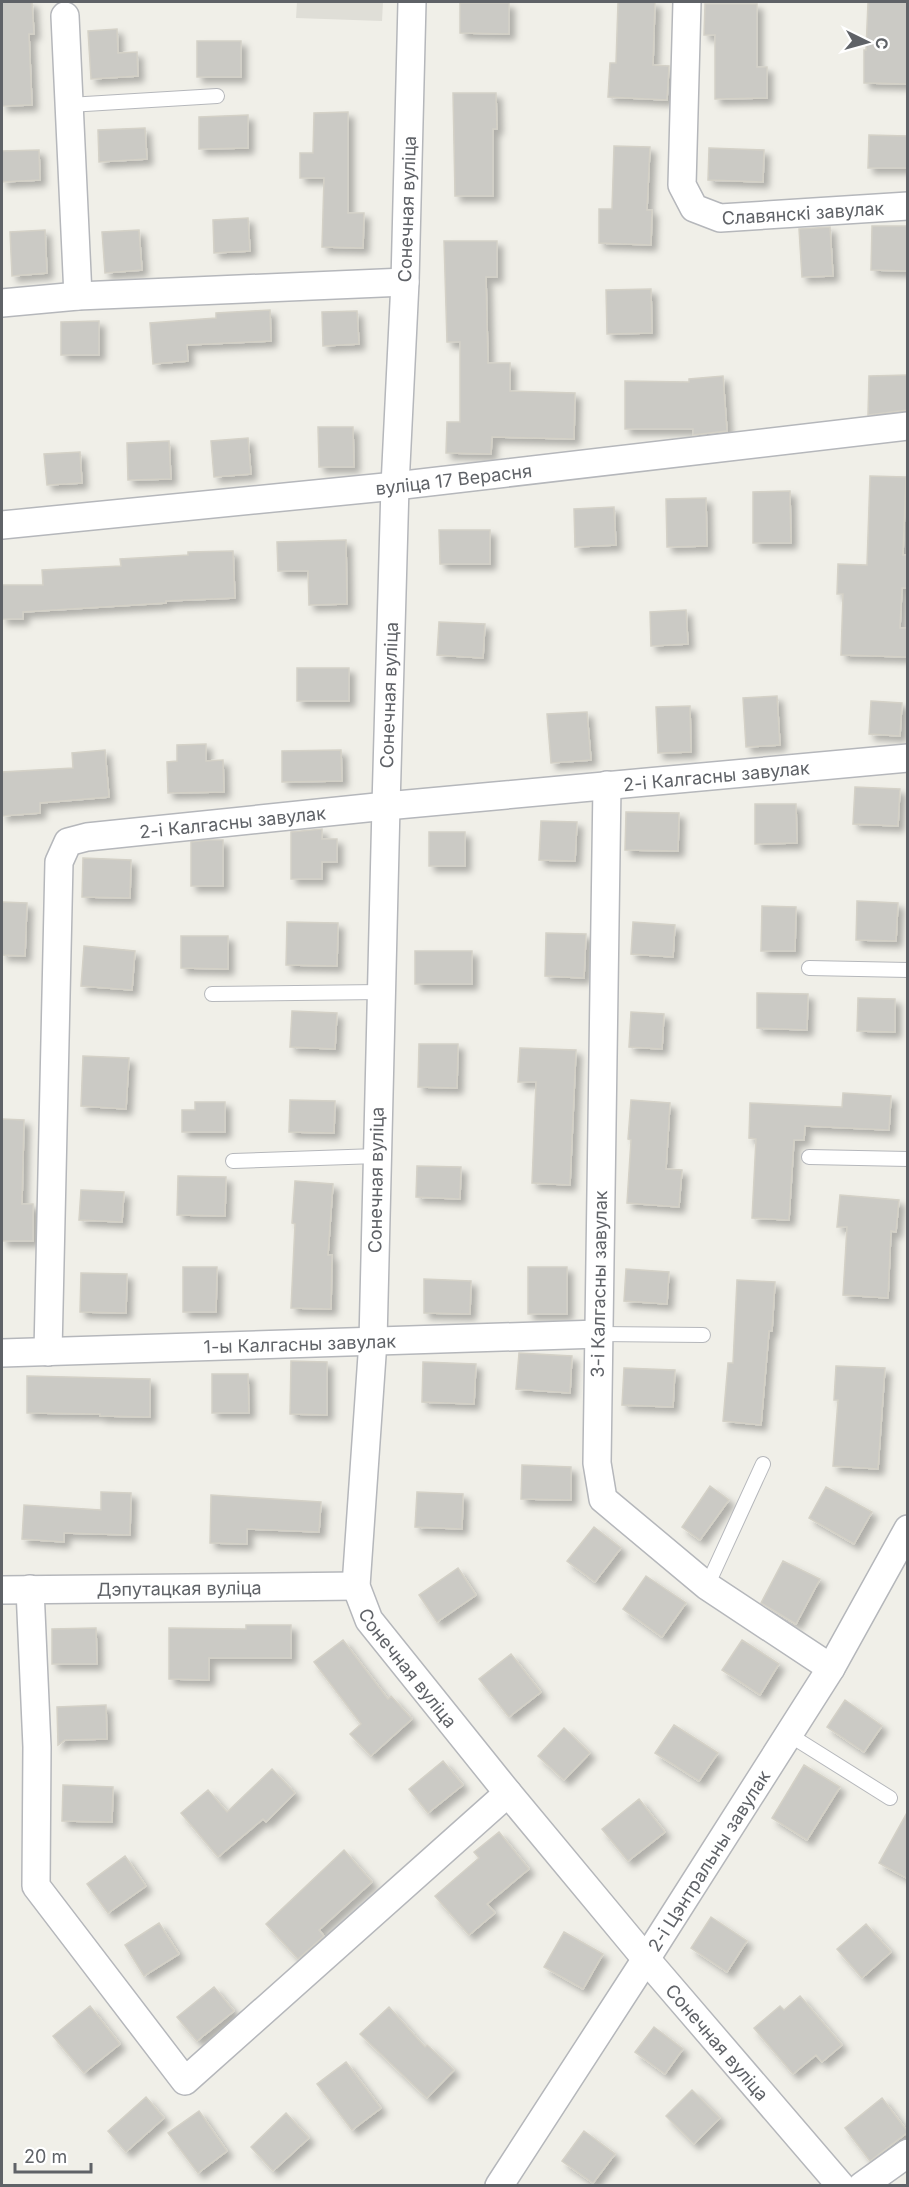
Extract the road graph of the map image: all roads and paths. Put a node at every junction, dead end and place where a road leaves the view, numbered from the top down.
1 (412, 2) edge
2 (687, 2) edge
3 (65, 16) dead end
4 (217, 96) dead end
5 (69, 105) junction
6 (908, 206) edge
7 (405, 282) junction
8 (78, 296) junction
9 (2, 303) edge
10 (908, 426) edge
11 (395, 486) junction
12 (2, 525) edge
13 (908, 758) edge
14 (607, 785) junction
15 (386, 806) junction
16 (809, 968) dead end
17 (908, 970) edge
18 (381, 992) junction
19 (212, 994) dead end
20 (377, 1156) junction
21 (809, 1157) dead end
22 (908, 1159) edge
23 (233, 1161) dead end
24 (598, 1334) junction
25 (703, 1335) dead end
26 (373, 1341) junction
27 (48, 1352) junction
28 (2, 1353) edge
29 (763, 1464) dead end
30 (908, 1529) edge
31 (356, 1586) junction
32 (707, 1586) junction
33 (30, 1589) junction
34 (2, 1590) edge
35 (831, 1668) junction
36 (788, 1734) junction
37 (508, 1793) junction
38 (890, 1798) dead end
39 (646, 1959) junction
40 (908, 2153) edge
41 (499, 2186) edge
42 (841, 2186) edge
43 (862, 2186) edge

1 - 7 street, Сонечная вуліца
2 - 6 street, Славянскі завулак
3 - 5 street
4 - 5 lane
5 - 8 street
7 - 8 street
7 - 11 street, Сонечная вуліца
8 - 9 street
10 - 11 street, вуліца 17 Верасня
11 - 12 street, вуліца 17 Верасня
11 - 15 street, Сонечная вуліца
13 - 14 street, 2-і Калгасны завулак
14 - 15 street, 2-і Калгасны завулак
14 - 24 street, 3-і Калгасны завулак
15 - 18 street, Сонечная вуліца
15 - 27 street, 2-і Калгасны завулак
16 - 17 lane
18 - 19 lane
18 - 20 street, Сонечная вуліца
20 - 23 lane
20 - 26 street, Сонечная вуліца
21 - 22 lane
24 - 25 lane
24 - 26 street, 1-ы Калгасны завулак
24 - 32 street, 3-і Калгасны завулак
26 - 27 street, 1-ы Калгасны завулак
26 - 31 street, Сонечная вуліца
27 - 28 street, 1-ы Калгасны завулак
29 - 32 lane
30 - 35 street, 2-і Цэнтральны завулак
31 - 33 street, Дэпутацкая вуліца
31 - 37 street, Сонечная вуліца
32 - 35 street, 3-і Калгасны завулак
33 - 34 street, Дэпутацкая вуліца
33 - 37 street
35 - 36 street, 2-і Цэнтральны завулак
36 - 38 lane
36 - 39 street, 2-і Цэнтральны завулак
37 - 39 street, Сонечная вуліца
39 - 41 street, 2-і Цэнтральны завулак
39 - 42 street, Сонечная вуліца
40 - 43 street

